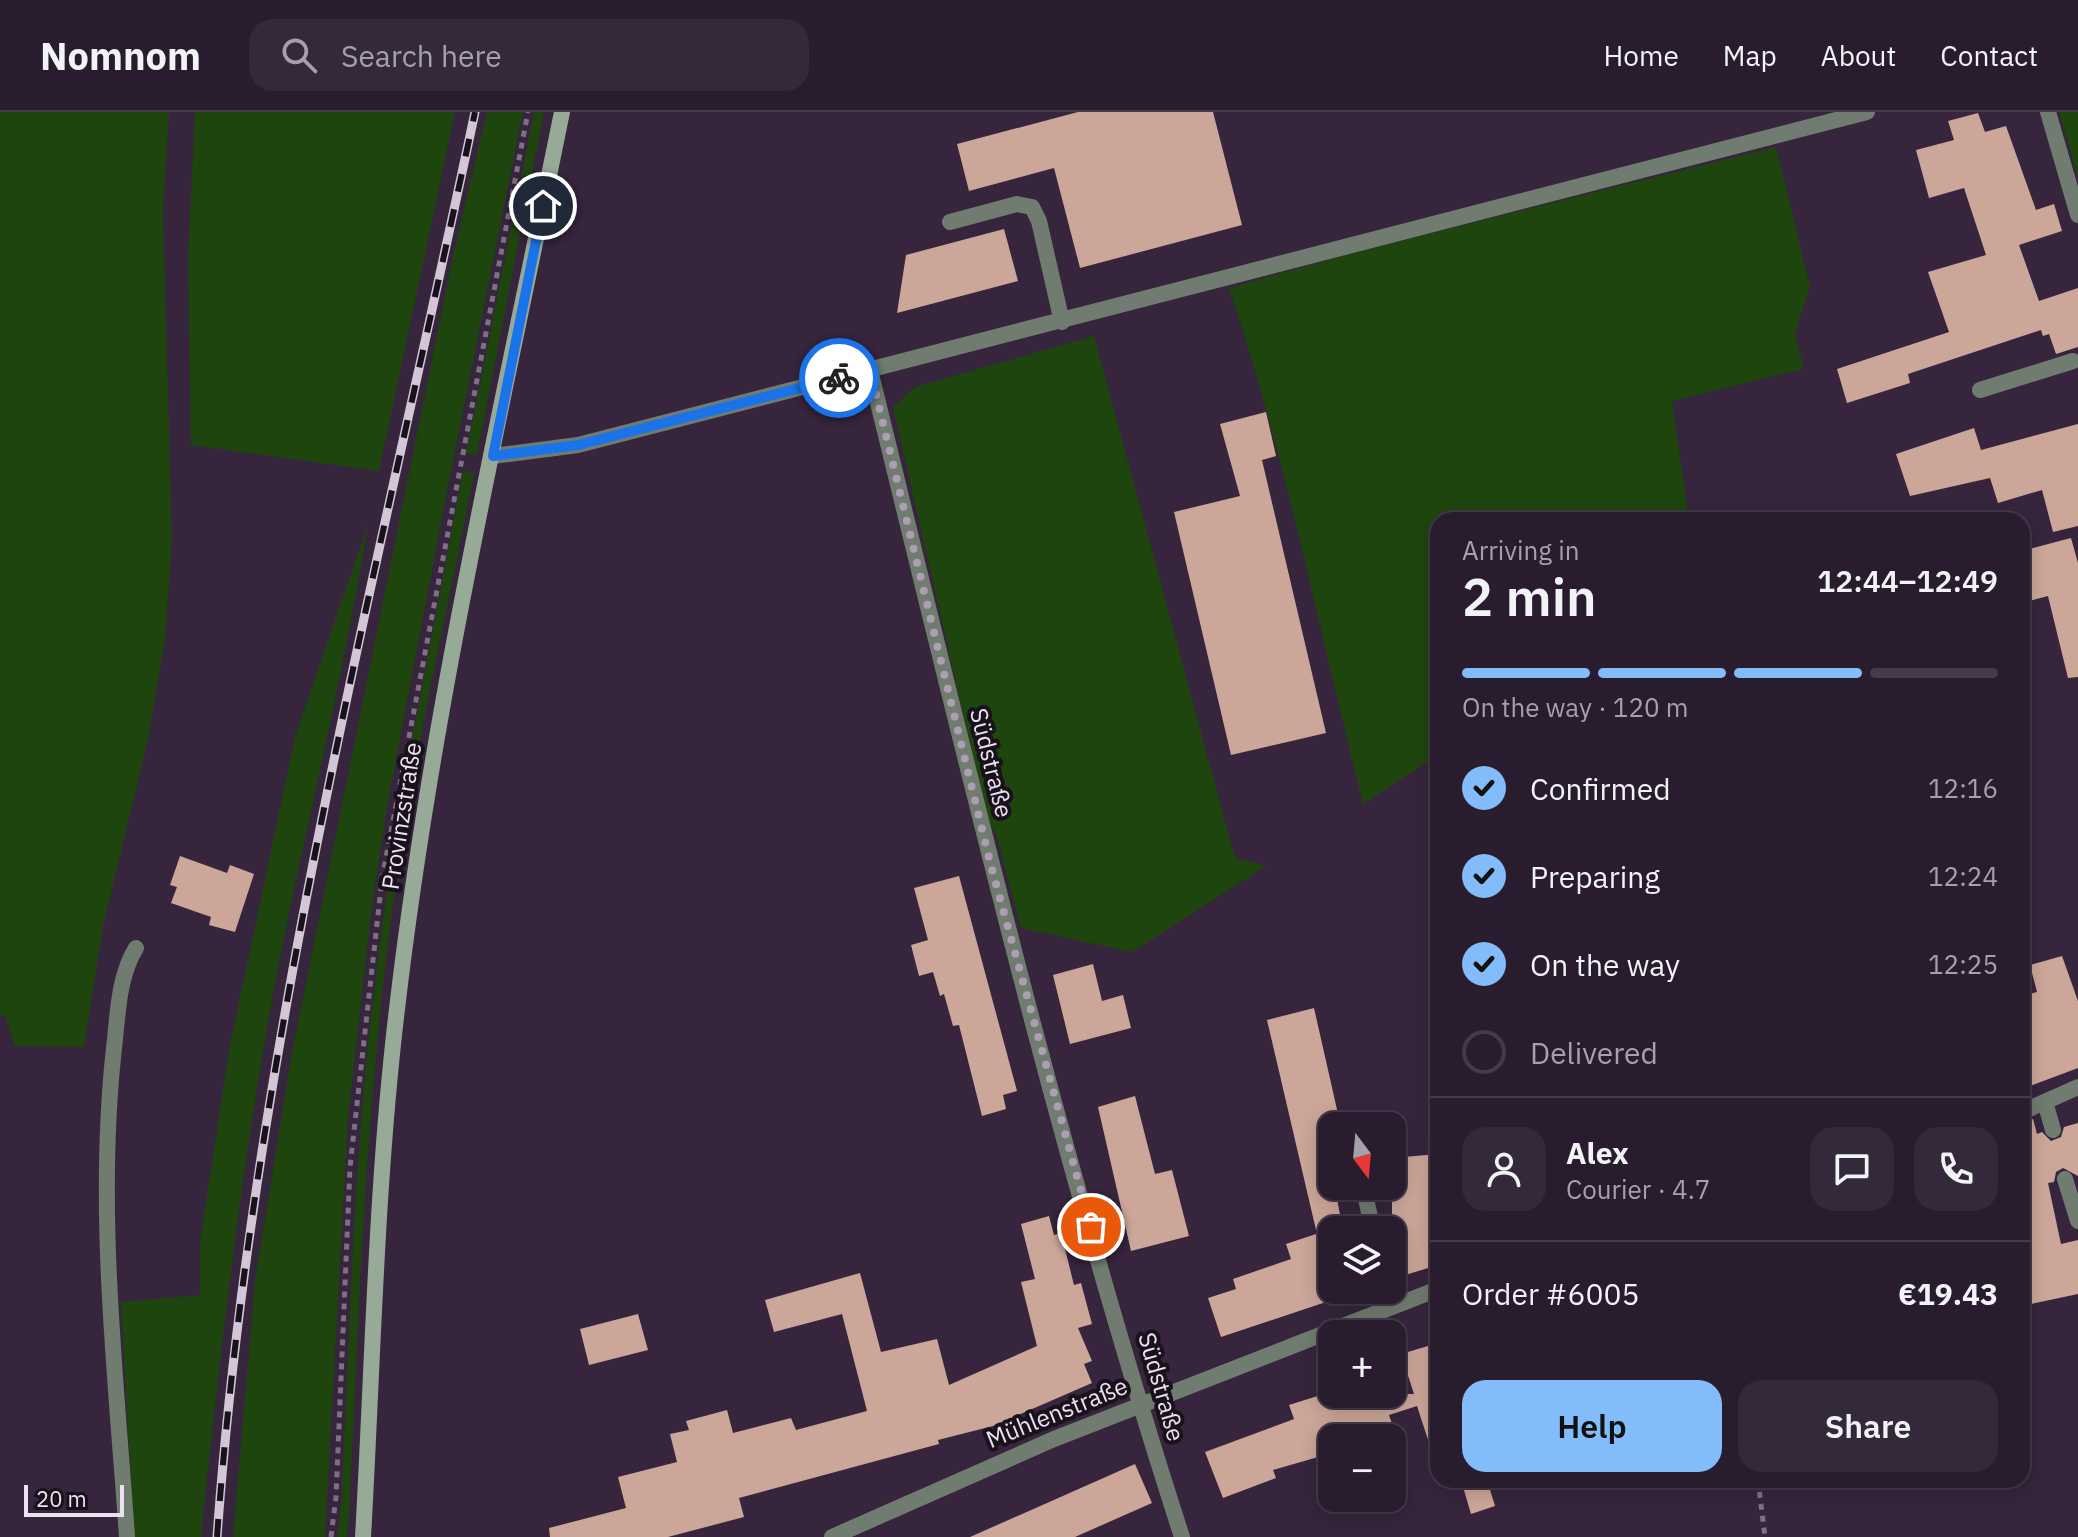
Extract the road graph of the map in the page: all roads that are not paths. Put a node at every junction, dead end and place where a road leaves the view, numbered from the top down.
1 (562, 112) edge
2 (1867, 112) edge
3 (2048, 112) edge
4 (2078, 215) edge
5 (950, 222) dead end
6 (1062, 322) junction
7 (2073, 361) dead end
8 (870, 370) junction
9 (1980, 390) dead end
10 (493, 456) junction
11 (136, 948) dead end
12 (2078, 1087) edge
13 (2045, 1102) junction
14 (2030, 1109) edge
15 (2053, 1130) dead end
16 (2065, 1179) dead end
17 (2078, 1221) edge
18 (1430, 1290) edge
19 (1406, 1295) edge
20 (1377, 1304) edge
21 (1139, 1404) junction
22 (127, 1537) edge
23 (363, 1537) edge
24 (832, 1537) edge
25 (1182, 1537) edge

1 - 10 main road, Provinzstraße
2 - 6 street
3 - 4 street
5 - 6 street
6 - 8 street
7 - 9 street
8 - 10 street
8 - 21 street, Südstraße
10 - 23 main road, Provinzstraße
11 - 22 street
12 - 13 street
13 - 14 street
13 - 15 street
16 - 17 street
18 - 19 street, Mühlenstraße
20 - 21 street, Mühlenstraße
21 - 24 street, Mühlenstraße
21 - 25 street, Südstraße

